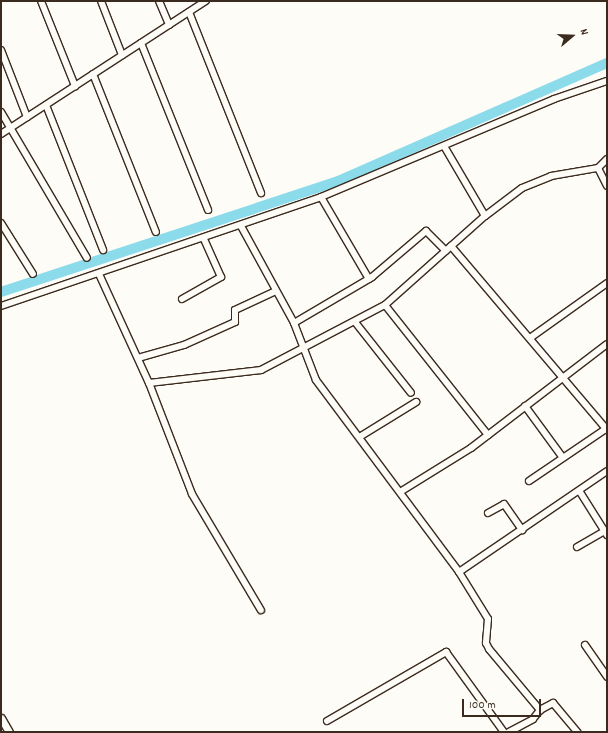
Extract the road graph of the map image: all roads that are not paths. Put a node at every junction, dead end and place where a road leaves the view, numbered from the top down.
1 (41, 1) edge
2 (101, 1) edge
3 (159, 1) edge
4 (206, 1) edge
5 (189, 12) junction
6 (169, 25) junction
7 (141, 43) junction
8 (1, 50) edge
9 (122, 55) junction
10 (93, 74) junction
11 (607, 81) edge
12 (75, 86) junction
13 (46, 105) junction
14 (1, 112) edge
15 (27, 117) junction
16 (11, 128) junction
17 (1, 134) edge
18 (444, 146) junction
19 (607, 159) edge
20 (598, 168) junction
21 (607, 186) edge
22 (261, 193) dead end
23 (321, 197) junction
24 (208, 210) dead end
25 (485, 216) junction
26 (1, 223) edge
27 (241, 226) junction
28 (156, 232) dead end
29 (204, 239) junction
30 (449, 249) junction
31 (103, 250) dead end
32 (87, 258) dead end
33 (34, 274) dead end
34 (99, 274) junction
35 (369, 279) junction
36 (607, 283) edge
37 (276, 291) junction
38 (182, 299) dead end
39 (385, 305) junction
40 (1, 306) edge
41 (355, 322) junction
42 (294, 323) junction
43 (530, 338) junction
44 (607, 344) edge
45 (304, 348) junction
46 (138, 358) junction
47 (563, 377) junction
48 (149, 383) junction
49 (411, 393) dead end
50 (416, 402) dead end
51 (526, 406) junction
52 (607, 429) edge
53 (488, 435) junction
54 (361, 436) junction
55 (563, 458) junction
56 (607, 471) edge
57 (529, 481) dead end
58 (400, 492) junction
59 (580, 492) junction
60 (488, 514) dead end
61 (522, 530) junction
62 (606, 533) edge
63 (577, 547) dead end
64 (459, 572) junction
65 (261, 610) dead end
66 (585, 645) dead end
67 (607, 677) edge
68 (540, 710) junction
69 (1, 718) edge
70 (327, 721) dead end
71 (9, 732) edge
72 (504, 732) edge
73 (509, 732) edge
74 (577, 732) edge

1 - 12 street
2 - 9 street
3 - 6 street
4 - 5 street
5 - 6 street
5 - 22 street
6 - 7 street
7 - 9 street
7 - 24 street
8 - 15 street
9 - 10 street
10 - 12 street
10 - 28 street
11 - 18 street
12 - 13 street
13 - 15 street
13 - 31 street
14 - 16 street
15 - 16 street
16 - 17 street
16 - 32 street
18 - 23 street
18 - 25 street
19 - 20 street
20 - 21 street
20 - 25 street
23 - 27 street
23 - 35 street
25 - 30 street
26 - 33 street
27 - 29 street
27 - 37 street
29 - 34 street
29 - 38 street
30 - 35 street
30 - 39 street
30 - 43 street
34 - 40 street
34 - 46 street
35 - 42 street
36 - 43 street
37 - 42 street
37 - 46 street
39 - 41 street
39 - 53 street
41 - 45 street
41 - 49 street
42 - 45 street
43 - 47 street
44 - 47 street
45 - 48 street
45 - 54 street
46 - 48 street
47 - 51 street
47 - 52 street
48 - 65 street
50 - 54 street
51 - 53 street
51 - 55 street
52 - 55 street
53 - 58 street
54 - 58 street
55 - 57 street
56 - 59 street
58 - 64 street
59 - 61 street
59 - 62 street
60 - 61 street
61 - 64 street
62 - 63 street
64 - 68 street
66 - 67 street
68 - 73 street
68 - 74 street
69 - 71 street
70 - 72 street

